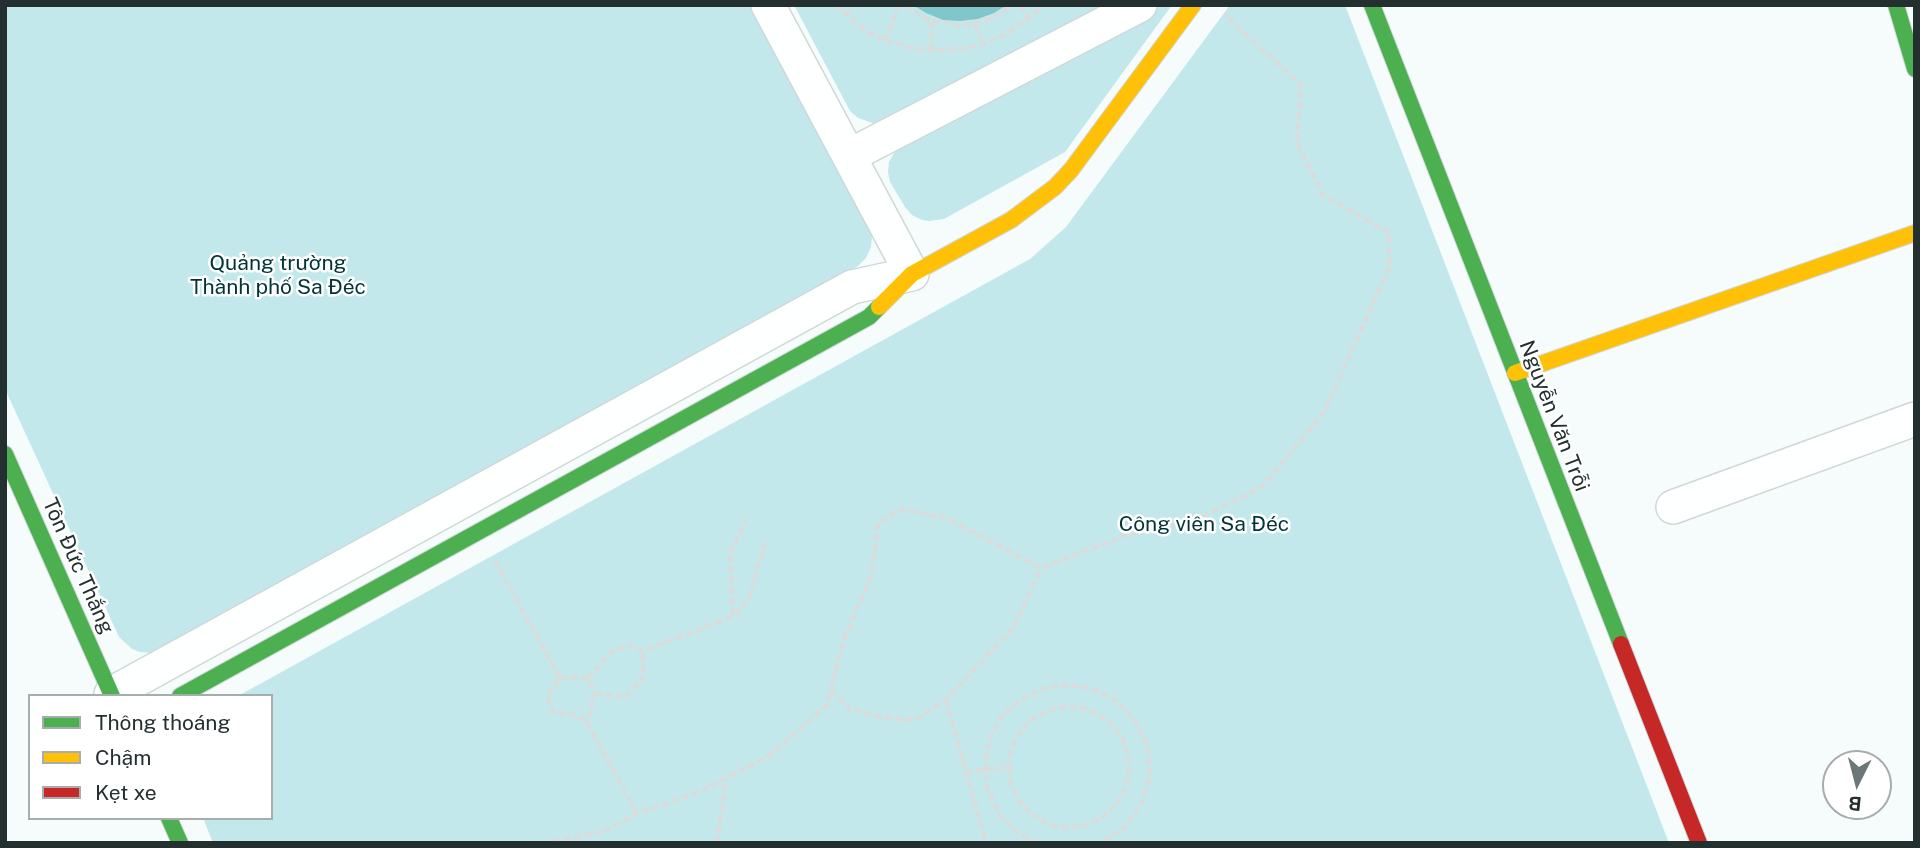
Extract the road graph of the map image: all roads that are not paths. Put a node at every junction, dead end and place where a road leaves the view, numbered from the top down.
1 (768, 5) edge
2 (1140, 5) edge
3 (1193, 5) edge
4 (1371, 5) edge
5 (1896, 5) edge
6 (1915, 69) edge
7 (849, 156) junction
8 (1915, 233) edge
9 (912, 274) junction
10 (1515, 373) junction
11 (1915, 419) edge
12 (5, 454) edge
13 (1673, 507) dead end
14 (112, 694) edge
15 (114, 694) edge
16 (184, 694) edge
17 (170, 820) edge
18 (180, 843) edge
19 (1699, 843) edge

1 - 7 street
2 - 7 street
3 - 9 street
4 - 10 street, Nguyễn Văn Trỗi
5 - 6 street
7 - 9 street
8 - 10 street
9 - 15 street
9 - 16 street
10 - 19 street, Nguyễn Văn Trỗi
11 - 13 street
12 - 14 street, Tôn Đức Thắng
17 - 18 street

